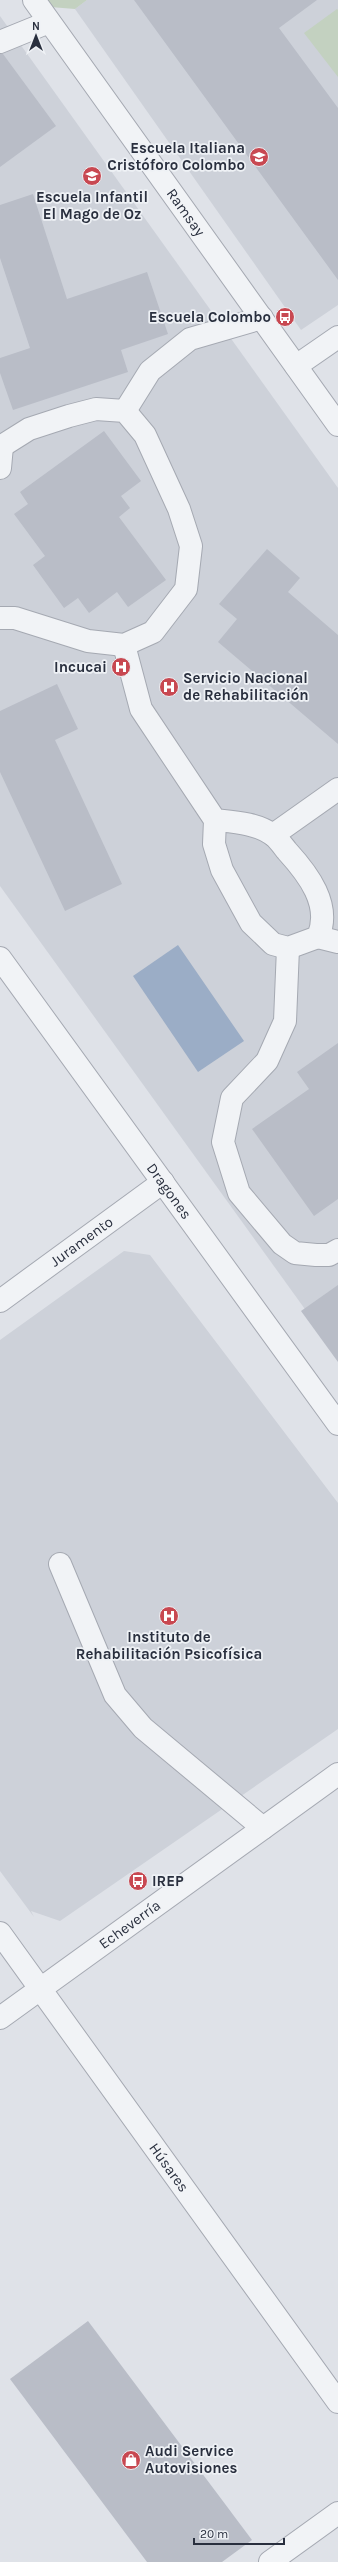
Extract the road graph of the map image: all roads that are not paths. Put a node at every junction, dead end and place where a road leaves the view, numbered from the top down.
1 (34, 0) edge
2 (49, 22) junction
3 (0, 42) edge
4 (262, 318) junction
5 (338, 337) edge
6 (296, 366) junction
7 (125, 411) junction
8 (338, 425) edge
9 (1, 445) edge
10 (0, 468) edge
11 (0, 618) edge
12 (124, 645) junction
13 (338, 789) edge
14 (215, 820) junction
15 (273, 835) junction
16 (328, 940) edge
17 (288, 948) junction
18 (0, 958) edge
19 (163, 1182) junction
20 (338, 1250) edge
21 (0, 1301) edge
22 (338, 1424) edge
23 (60, 1564) dead end
24 (338, 1774) edge
25 (263, 1828) junction
26 (0, 1933) edge
27 (40, 1989) junction
28 (0, 2018) edge
29 (338, 2402) edge
30 (338, 2513) edge
31 (270, 2562) edge

1 - 2 street, Ramsay
2 - 3 street
2 - 4 street, Ramsay
4 - 6 street, Ramsay
4 - 7 street
5 - 6 street
6 - 8 street, Ramsay
7 - 9 street
7 - 12 street
9 - 10 street
11 - 12 street
12 - 14 street
13 - 15 street
14 - 15 street
14 - 17 street
15 - 16 street
16 - 17 street
17 - 20 street
18 - 19 street, Dragones
19 - 21 street, Juramento
19 - 22 street, Dragones
23 - 25 street
24 - 25 street, Echeverría
25 - 27 street, Echeverría
26 - 27 street, Húsares
27 - 28 street, Echeverría
27 - 29 street, Húsares
30 - 31 street

